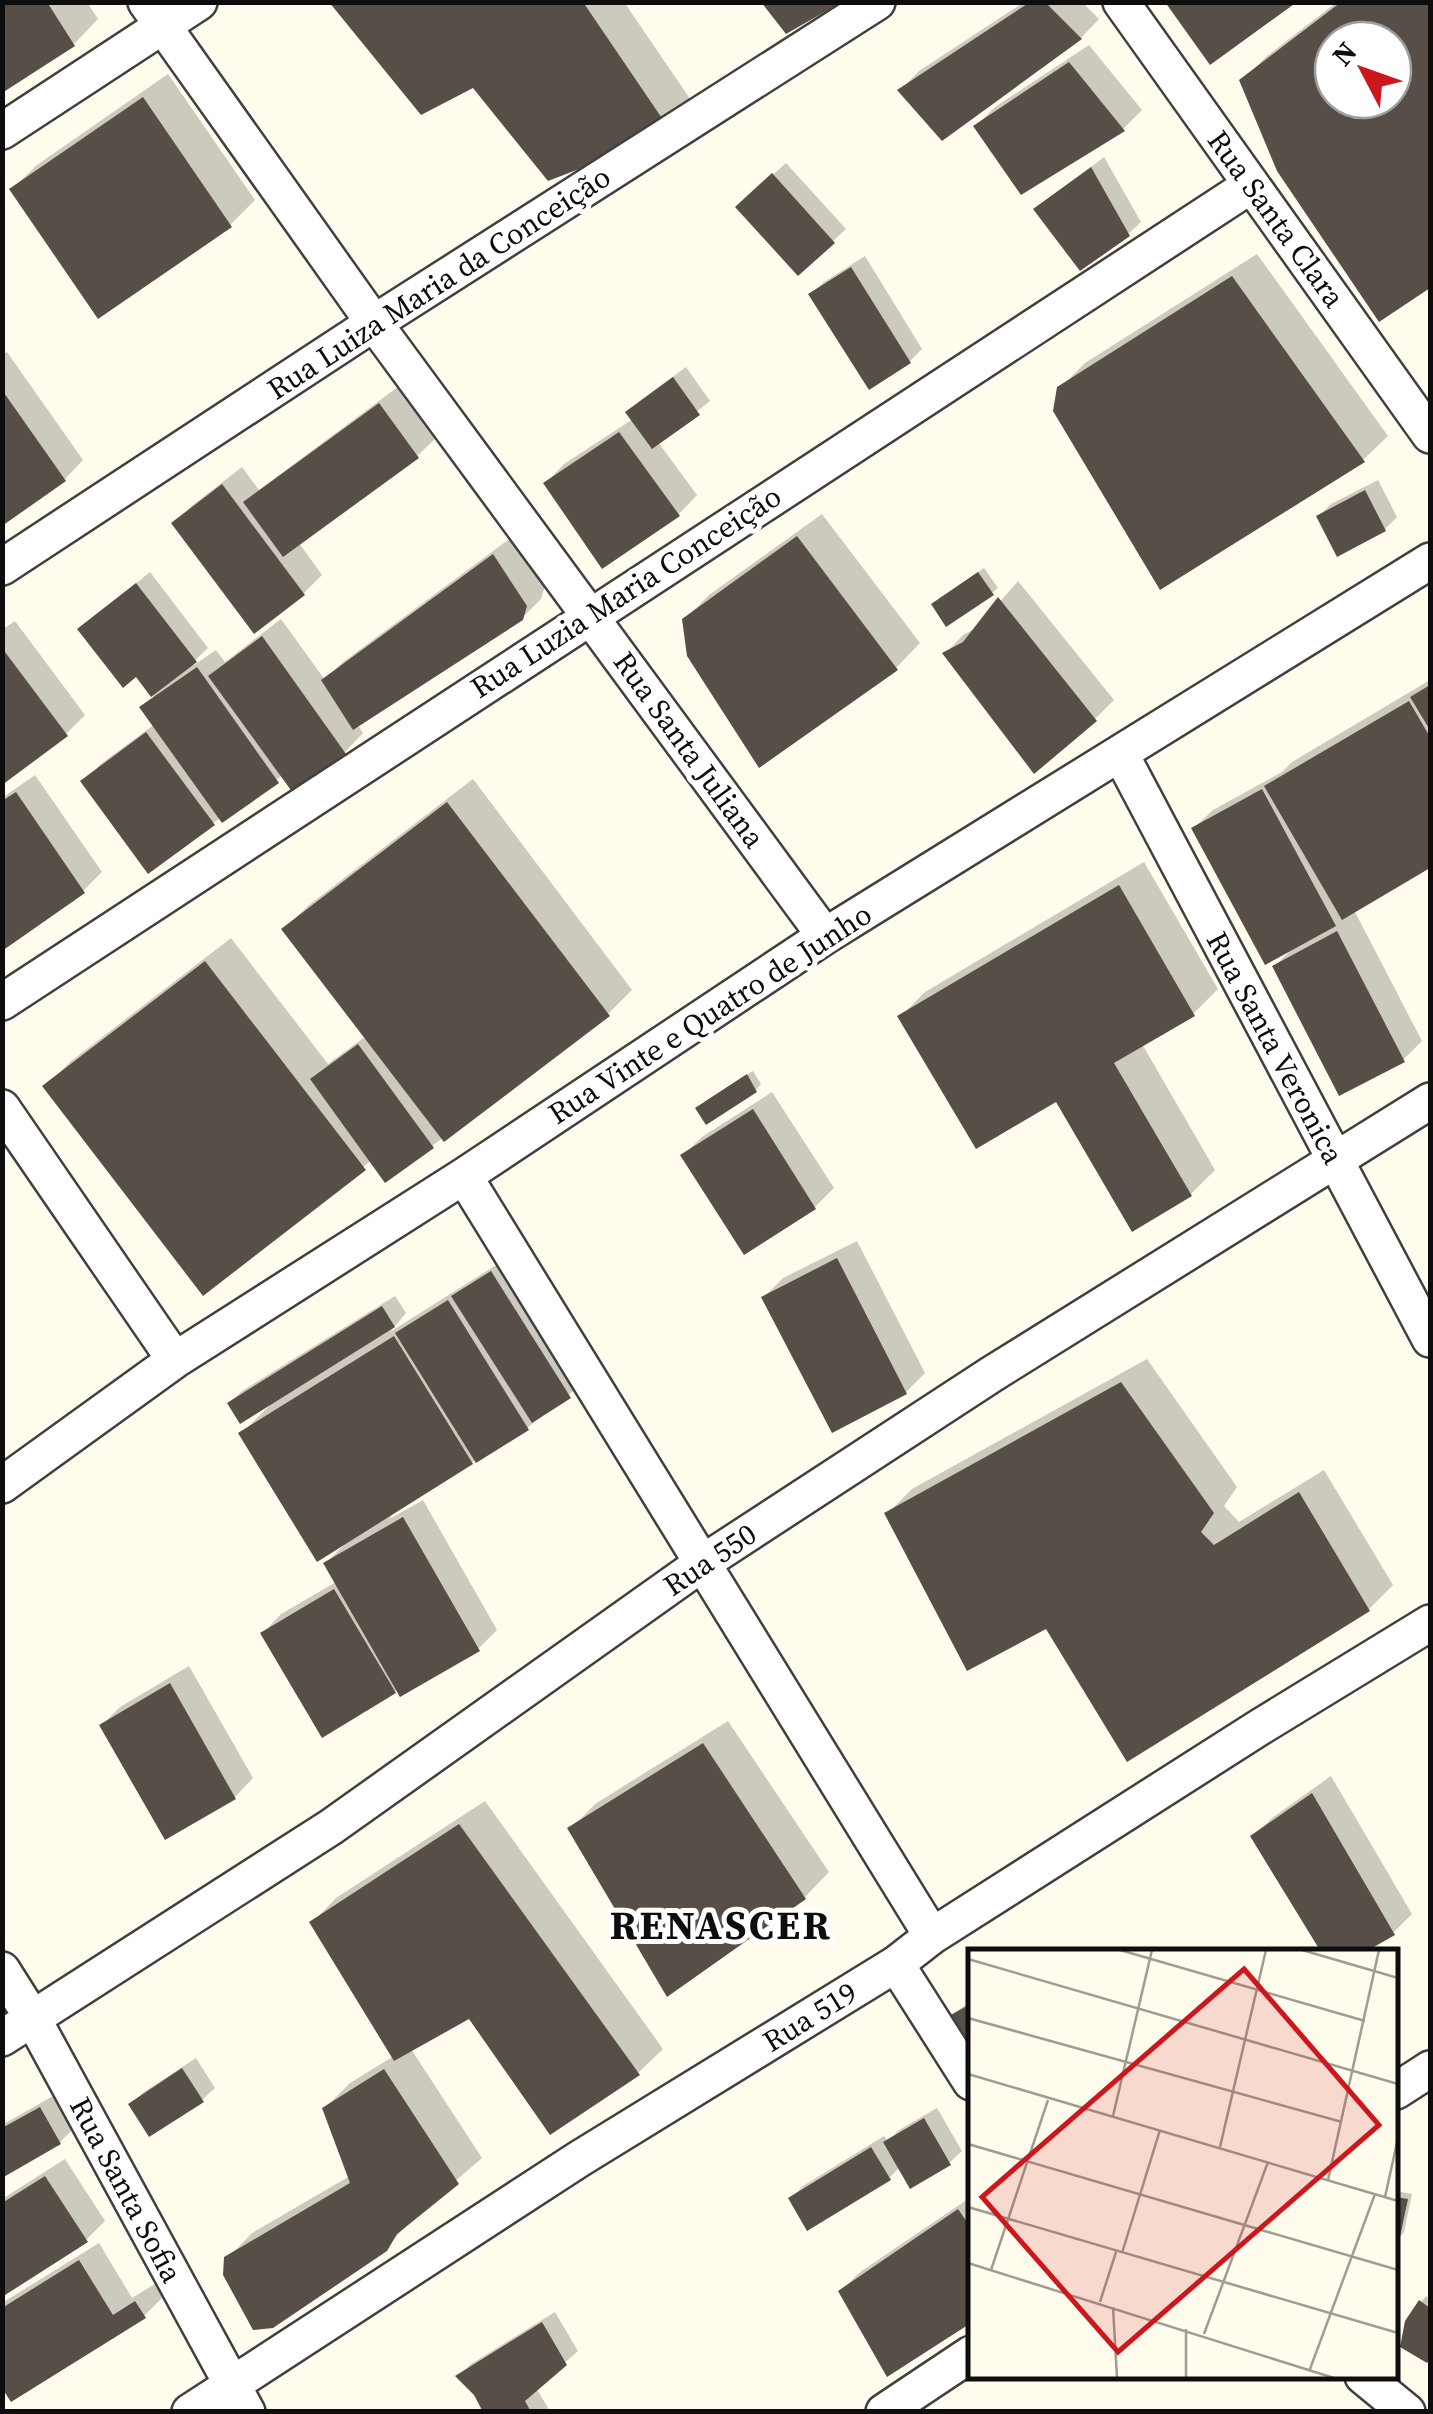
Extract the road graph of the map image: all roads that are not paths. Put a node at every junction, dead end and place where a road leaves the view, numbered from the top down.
1 (199, 2) edge
2 (877, 2) edge
3 (1121, 2) edge
4 (154, 14) edge
5 (2, 131) edge
6 (1252, 185) junction
7 (374, 323) junction
8 (1430, 435) edge
9 (1430, 561) edge
10 (2, 567) edge
11 (591, 615) junction
12 (1121, 755) junction
13 (825, 936) junction
14 (2, 1002) edge
15 (1430, 1101) edge
16 (2, 1108) edge
17 (1334, 1161) junction
18 (464, 1176) junction
19 (1430, 1340) edge
20 (175, 1360) junction
21 (2, 1485) edge
22 (704, 1562) junction
23 (1430, 1623) edge
24 (932, 1936) junction
25 (896, 1964) junction
26 (2, 1970) edge
27 (33, 2019) junction
28 (2, 2038) edge
29 (1430, 2069) edge
30 (968, 2079) edge
31 (1398, 2091) edge
32 (968, 2355) edge
33 (1366, 2379) edge
34 (239, 2399) edge
35 (190, 2412) edge
36 (884, 2412) edge
37 (1407, 2412) edge

1 - 4 street
2 - 7 street, Rua Luiza Maria da Conceição
3 - 6 street, Rua Santa Clara
4 - 5 street
4 - 7 street, Rua Santa Juliana
6 - 8 street, Rua Santa Clara
6 - 11 street, Rua Luzia Maria Conceição
7 - 10 street, Rua Luiza Maria da Conceição
7 - 11 street, Rua Santa Juliana
9 - 12 street, Rua Vinte e Quatro de Junho
11 - 13 street, Rua Santa Juliana
11 - 14 street, Rua Luzia Maria Conceição
12 - 13 street, Rua Vinte e Quatro de Junho
12 - 17 street, Rua Santa Veronica
13 - 18 street, Rua Vinte e Quatro de Junho
15 - 17 street, Rua 550
16 - 20 street
17 - 19 street, Rua Santa Veronica
17 - 22 street, Rua 550
18 - 20 street, Rua Vinte e Quatro de Junho
18 - 22 street
20 - 21 street, Rua Vinte e Quatro de Junho
22 - 24 street
22 - 27 street, Rua 550
23 - 24 street, Rua 519
24 - 25 street, Rua 519
25 - 30 street
25 - 34 street, Rua 519
26 - 27 street, Rua Santa Sofia
27 - 28 street, Rua 550
27 - 34 street, Rua Santa Sofia
29 - 31 street
32 - 36 street
33 - 37 street
34 - 35 street, Rua 519

